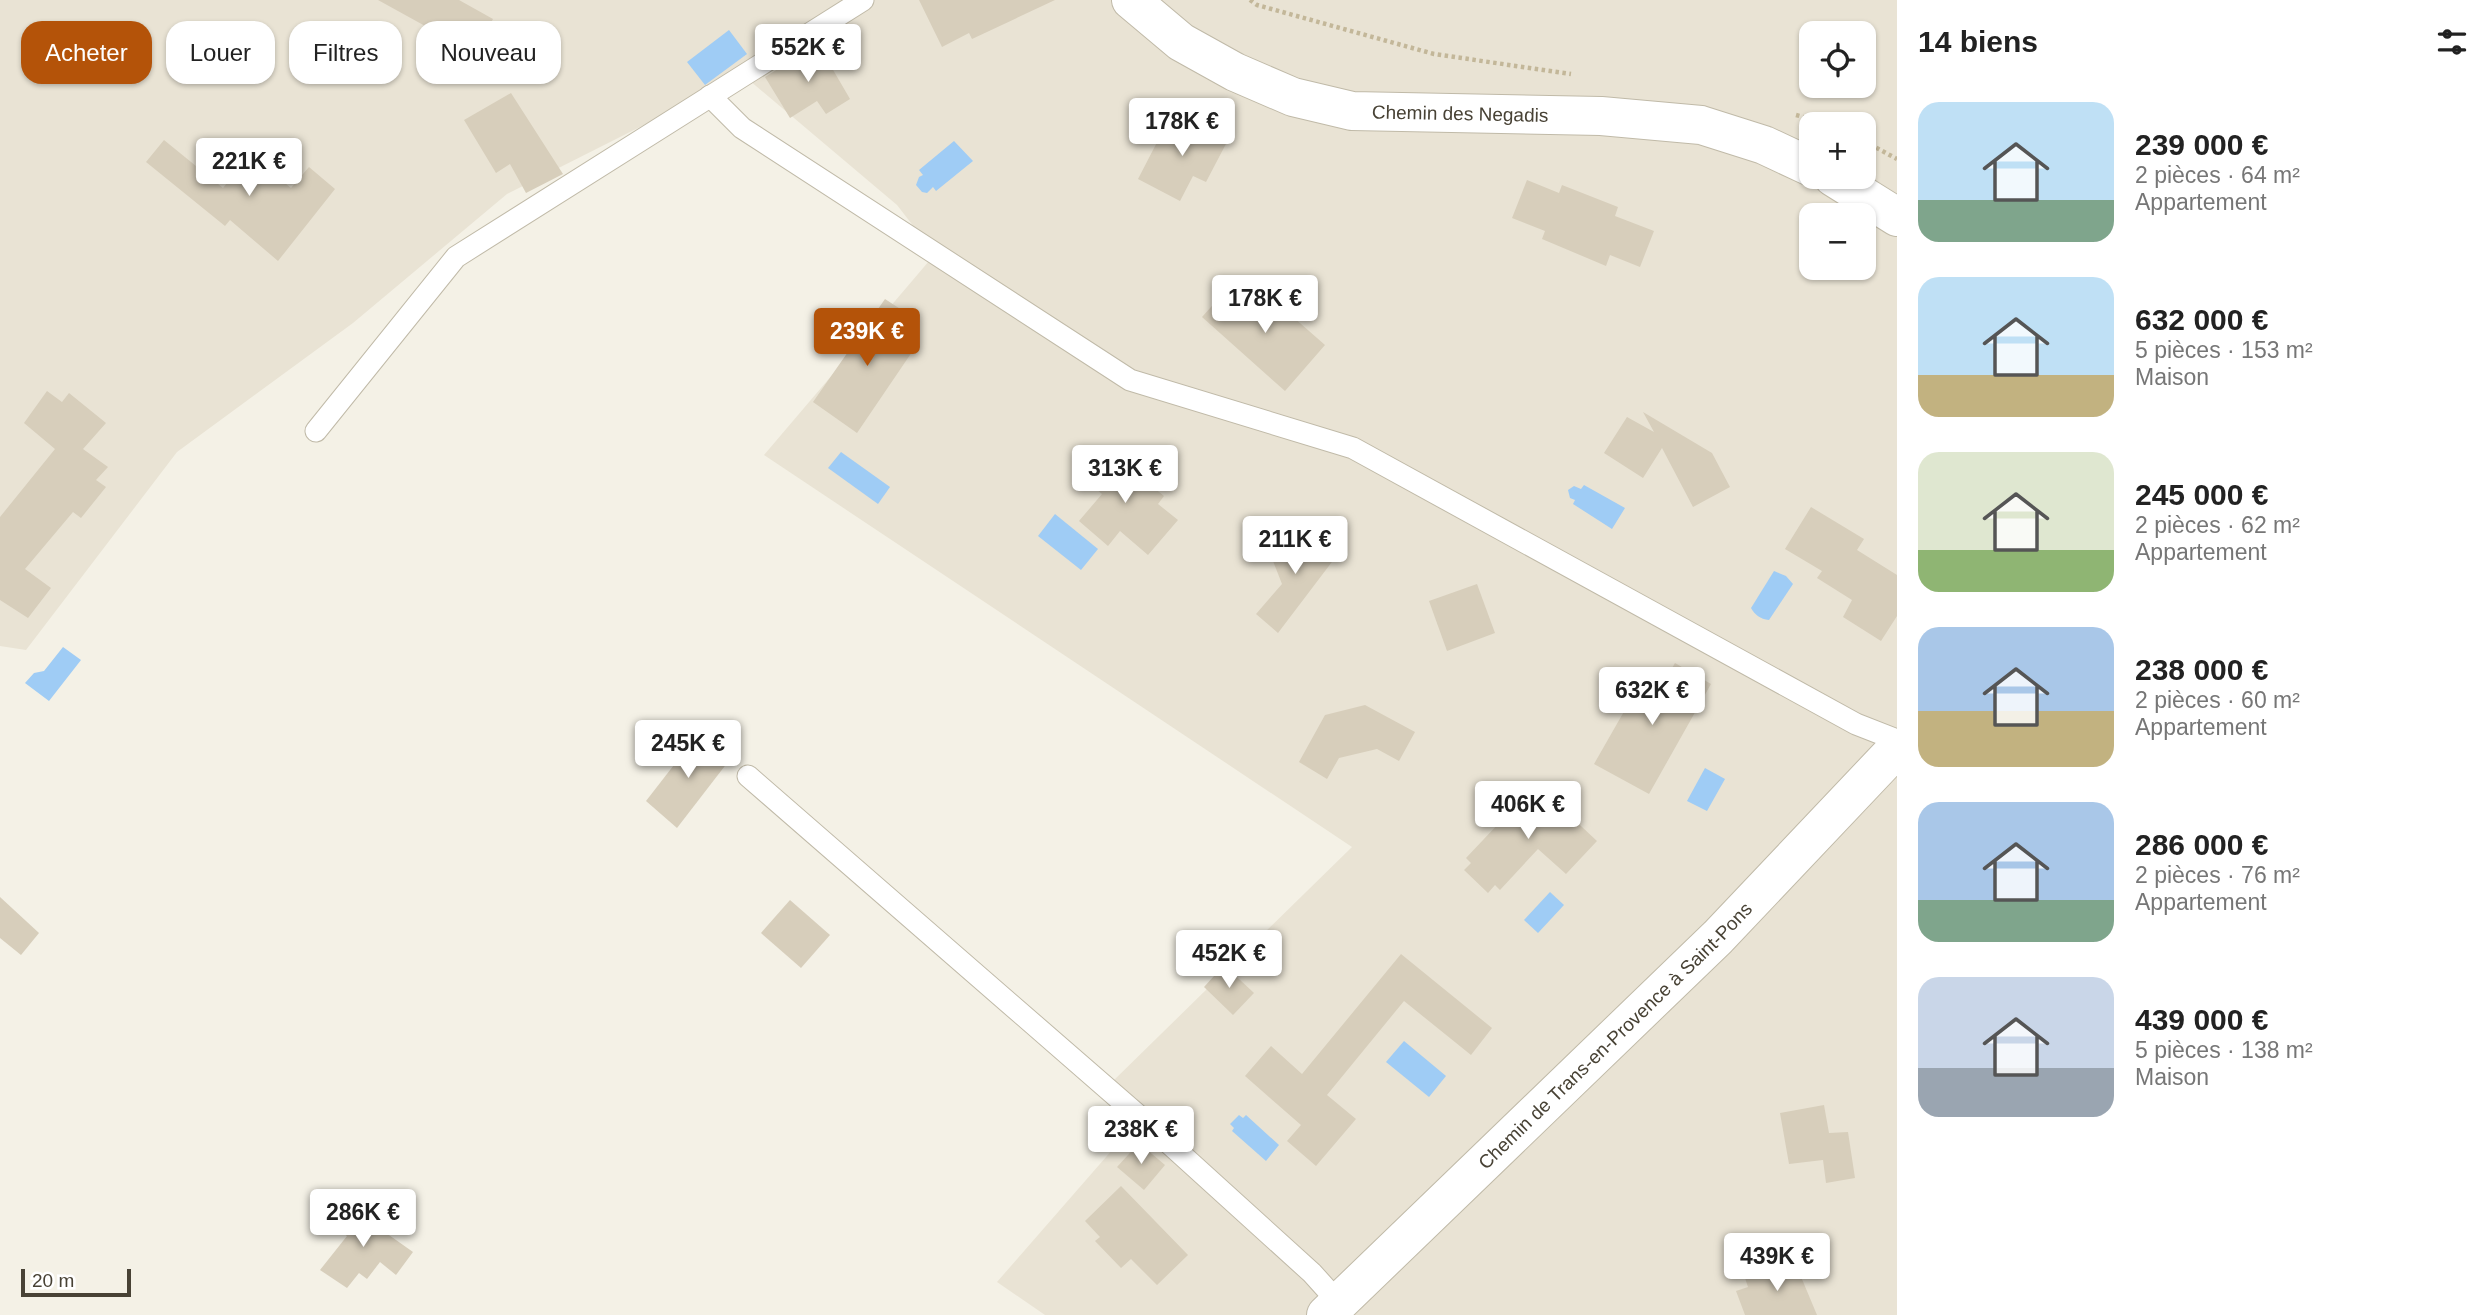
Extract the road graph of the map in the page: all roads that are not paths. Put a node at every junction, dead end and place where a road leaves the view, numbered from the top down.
1 (863, 0) edge
2 (1131, 0) edge
3 (709, 96) junction
4 (1799, 161) edge
5 (1852, 189) edge
6 (1897, 217) edge
7 (316, 431) dead end
8 (1897, 740) edge
9 (1897, 748) edge
10 (748, 776) dead end
11 (1333, 1309) edge

1 - 3 lane
2 - 4 street, Chemin des Negadis
3 - 7 lane
3 - 8 lane
5 - 6 street
9 - 11 street, Chemin de Trans-en-Provence à Saint-Pons
10 - 11 lane

